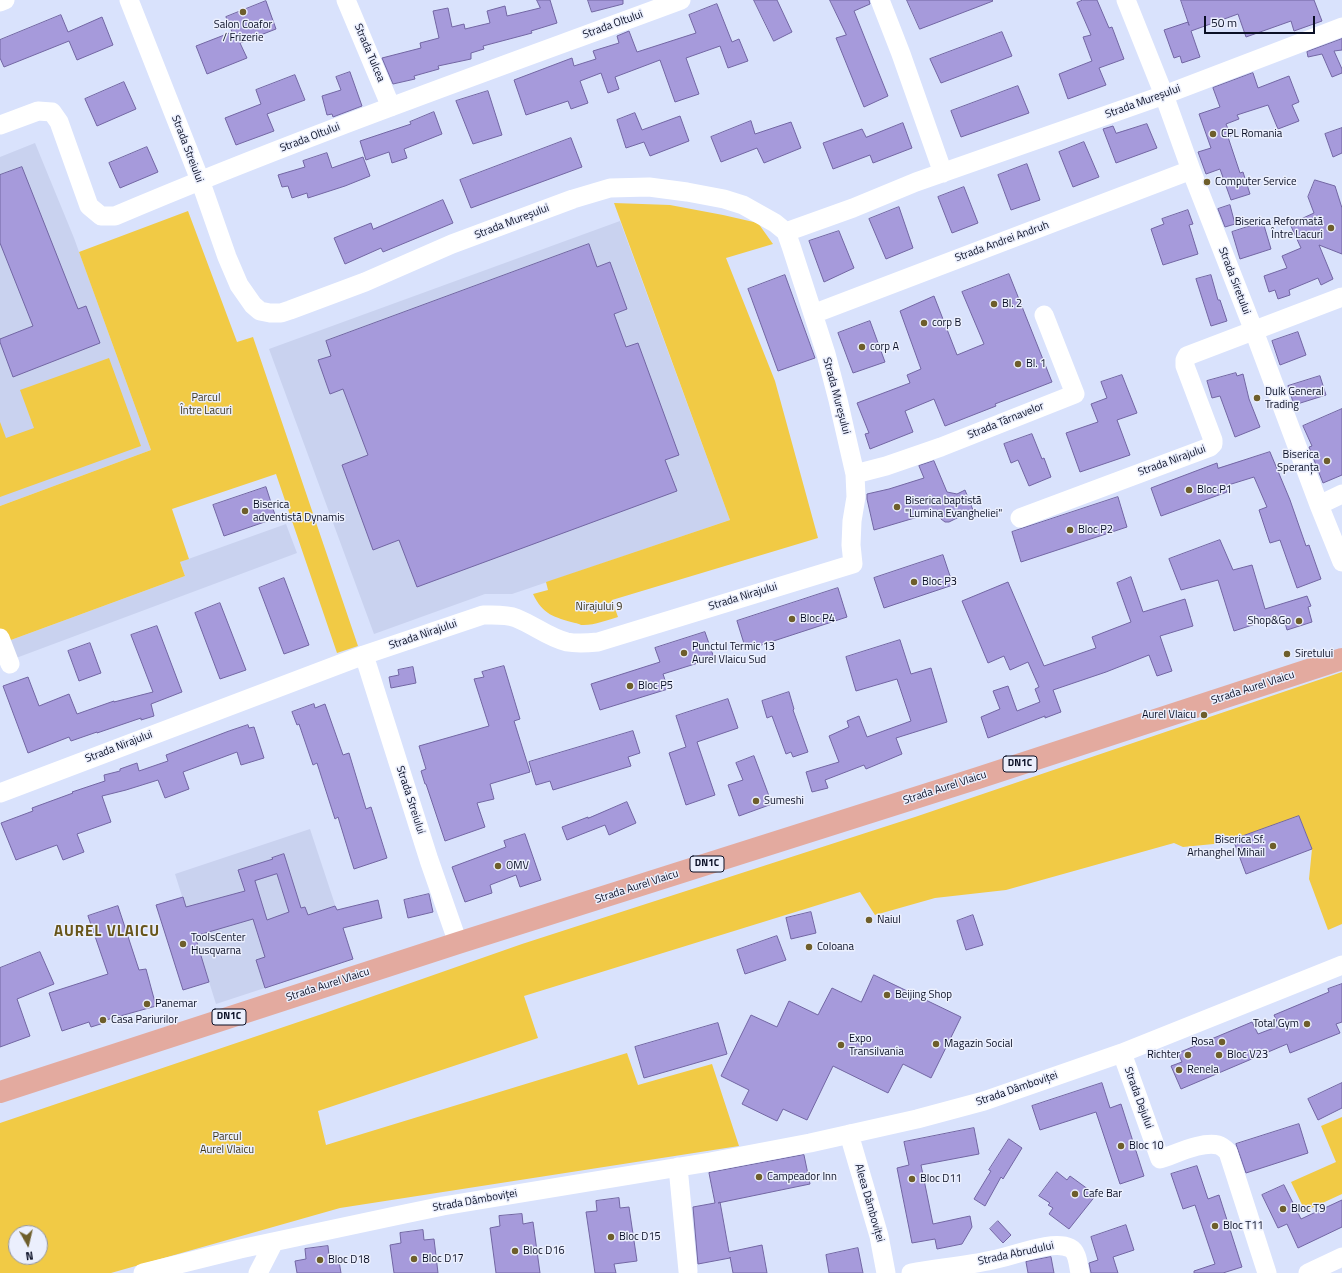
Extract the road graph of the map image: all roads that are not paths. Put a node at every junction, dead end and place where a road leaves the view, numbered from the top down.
1 (5, 0) edge
2 (129, 0) edge
3 (346, 0) edge
4 (681, 0) edge
5 (880, 0) edge
6 (1126, 0) edge
7 (0, 2) edge
8 (1342, 27) edge
9 (1164, 95) junction
10 (391, 107) junction
11 (0, 125) edge
12 (1191, 170) junction
13 (943, 172) junction
14 (200, 180) junction
15 (786, 232) junction
16 (247, 297) joint
17 (1342, 298) edge
18 (813, 314) junction
19 (1044, 315) dead end
20 (1254, 331) junction
21 (855, 474) junction
22 (1342, 494) edge
23 (1319, 505) junction
24 (1020, 518) dead end
25 (1342, 562) edge
26 (853, 564) joint
27 (0, 638) edge
28 (364, 655) junction
29 (1342, 659) edge
30 (10, 664) dead end
31 (0, 793) edge
32 (458, 944) junction
33 (1342, 964) edge
34 (1122, 1053) junction
35 (0, 1092) edge
36 (849, 1134) junction
37 (678, 1168) junction
38 (274, 1242) junction
39 (1342, 1257) edge
40 (688, 1271) dead end
41 (142, 1273) edge
42 (258, 1273) edge
43 (886, 1273) edge
44 (911, 1273) edge
45 (1080, 1273) edge
46 (1267, 1273) edge
47 (1308, 1273) edge

1 - 7 street
2 - 14 street, Strada Streiului
3 - 10 street, Strada Tulcea
4 - 10 street, Strada Oltului
5 - 13 street
6 - 9 street, Strada Siretului
8 - 9 street, Strada Mureșului
9 - 12 street, Strada Siretului
9 - 13 street, Strada Mureșului
10 - 14 street, Strada Oltului
11 - 14 street, Strada Oltului
12 - 18 street, Strada Andrei Andruh
12 - 20 street, Strada Siretului
13 - 15 street, Strada Mureșului
14 - 16 street, Strada Streiului
15 - 16 street, Strada Mureșului
15 - 18 street, Strada Mureșului
17 - 20 street
18 - 21 street, Strada Mureșului
19 - 21 street, Strada Târnavelor
20 - 23 street, Strada Siretului
20 - 24 street, Strada Nirajului
21 - 26 street, Strada Mureșului
22 - 23 street
23 - 25 street, Strada Siretului
26 - 28 street, Strada Nirajului
27 - 30 street
28 - 31 street, Strada Nirajului
28 - 32 street, Strada Streiului
29 - 32 main road, Strada Aurel Vlaicu / DN1C
32 - 35 main road, Strada Aurel Vlaicu / DN1C
33 - 34 street, Strada Dâmboviței
34 - 36 street, Strada Dâmboviței
34 - 46 street, Strada Dejului
36 - 37 street, Strada Dâmboviței
36 - 43 street, Aleea Dâmboviței
37 - 38 street, Strada Dâmboviței
37 - 40 street
38 - 41 street, Strada Dâmboviței
38 - 42 street
39 - 47 street
44 - 45 street, Strada Abrudului

